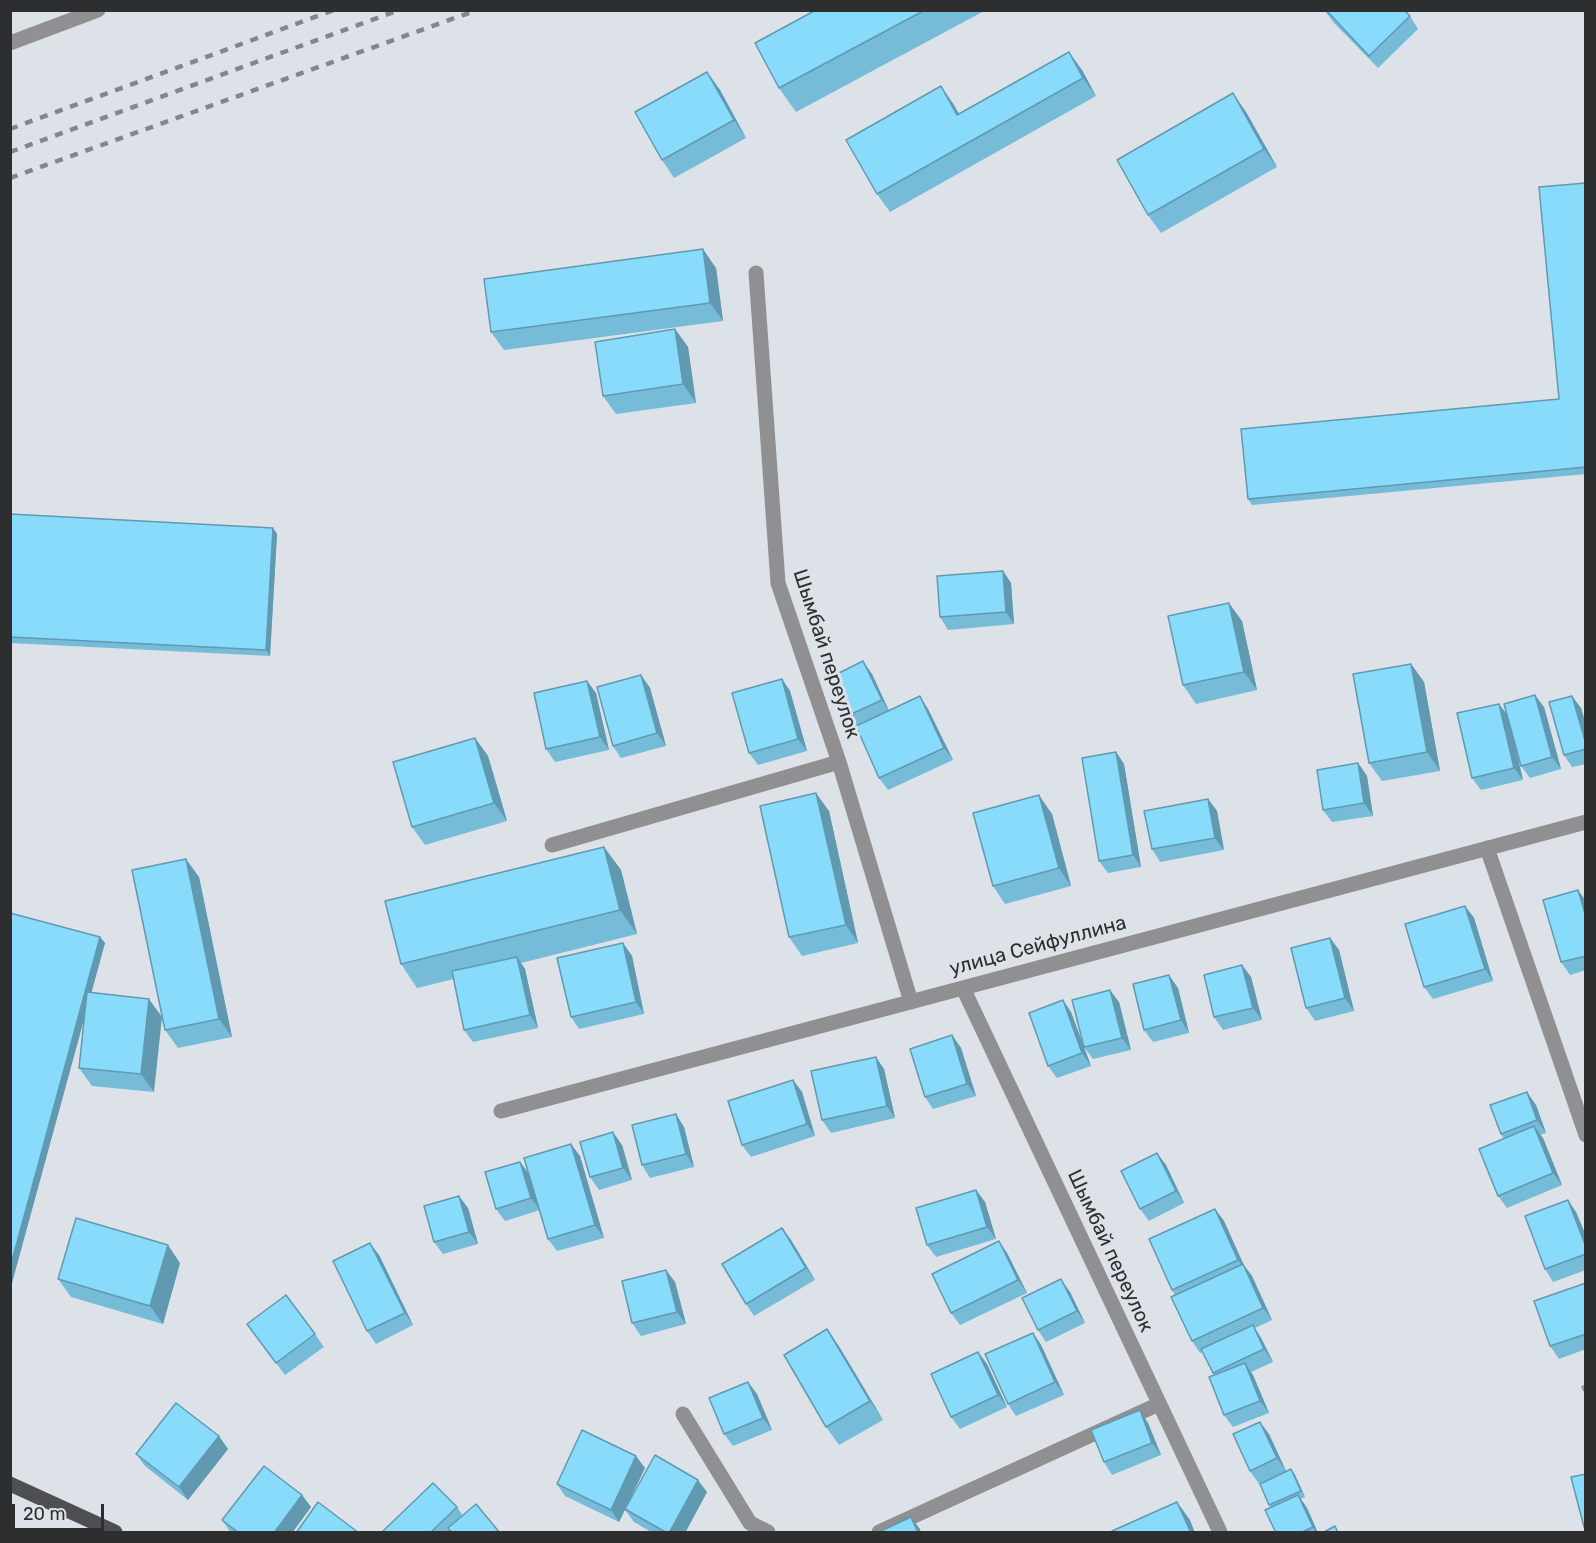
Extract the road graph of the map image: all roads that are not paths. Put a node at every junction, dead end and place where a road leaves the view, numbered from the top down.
1 (98, 10) edge
2 (10, 42) edge
3 (756, 273) dead end
4 (839, 762) junction
5 (1586, 822) edge
6 (552, 845) dead end
7 (1487, 848) junction
8 (963, 988) junction
9 (911, 1002) junction
10 (501, 1111) dead end
11 (1586, 1135) edge
12 (1159, 1404) junction
13 (683, 1414) dead end
14 (10, 1484) edge
15 (115, 1533) edge
16 (768, 1533) edge
17 (879, 1533) edge
18 (1220, 1533) edge

1 - 2 street
3 - 4 street, Шымбай переулок
4 - 6 street
4 - 9 street, Шымбай переулок
5 - 7 street, улица Сейфуллина
7 - 8 street, улица Сейфуллина
7 - 11 street
8 - 9 street, улица Сейфуллина
8 - 12 street, Шымбай переулок
9 - 10 street, улица Сейфуллина
12 - 17 street
12 - 18 street, Шымбай переулок
13 - 16 street
14 - 15 main road

